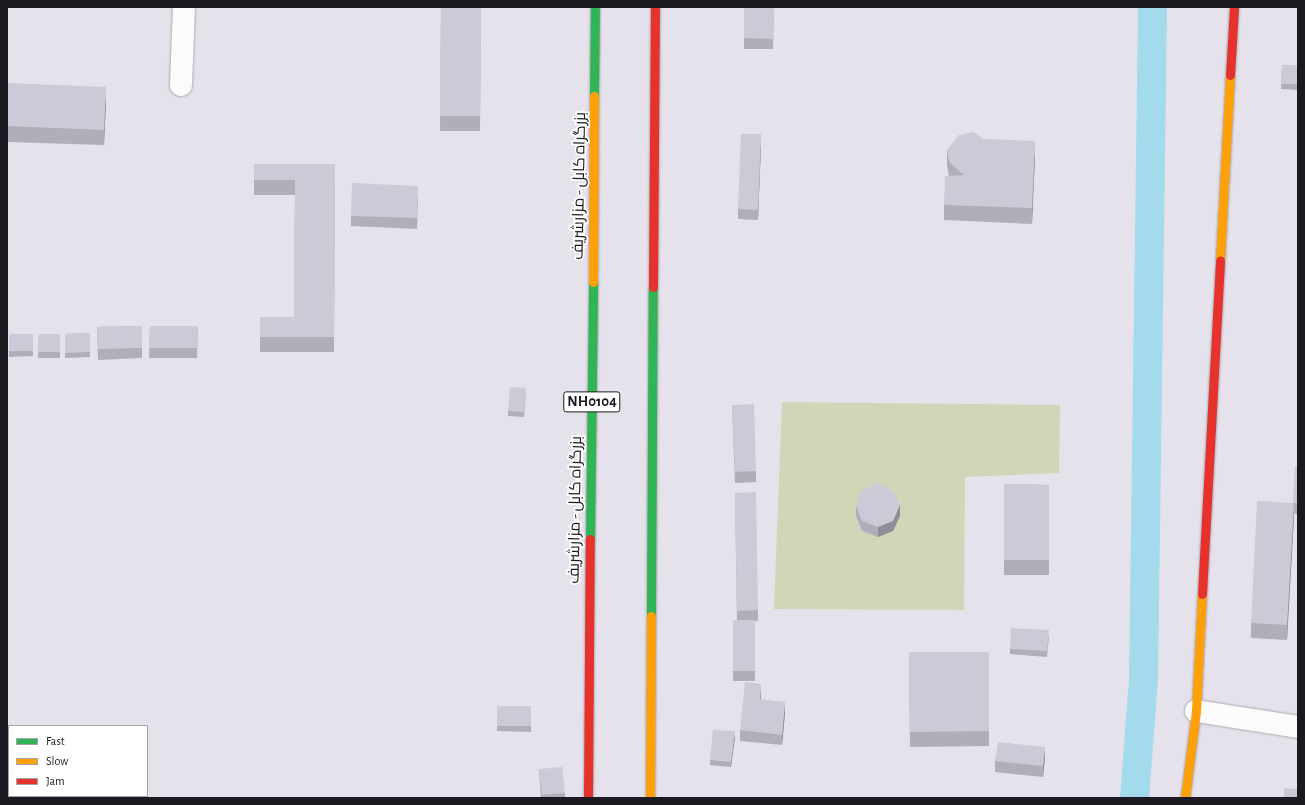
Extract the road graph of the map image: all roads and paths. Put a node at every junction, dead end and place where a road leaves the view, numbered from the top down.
1 (184, 7) edge
2 (595, 7) edge
3 (655, 7) edge
4 (1234, 7) edge
5 (181, 85) dead end
6 (1196, 711) junction
7 (1298, 727) edge
8 (588, 798) edge
9 (650, 798) edge
10 (1185, 798) edge

1 - 5 street
2 - 8 main road, بزرگراه کابل - مزارشریف / NH0104
3 - 9 main road
4 - 6 main road
6 - 7 street
6 - 10 main road

